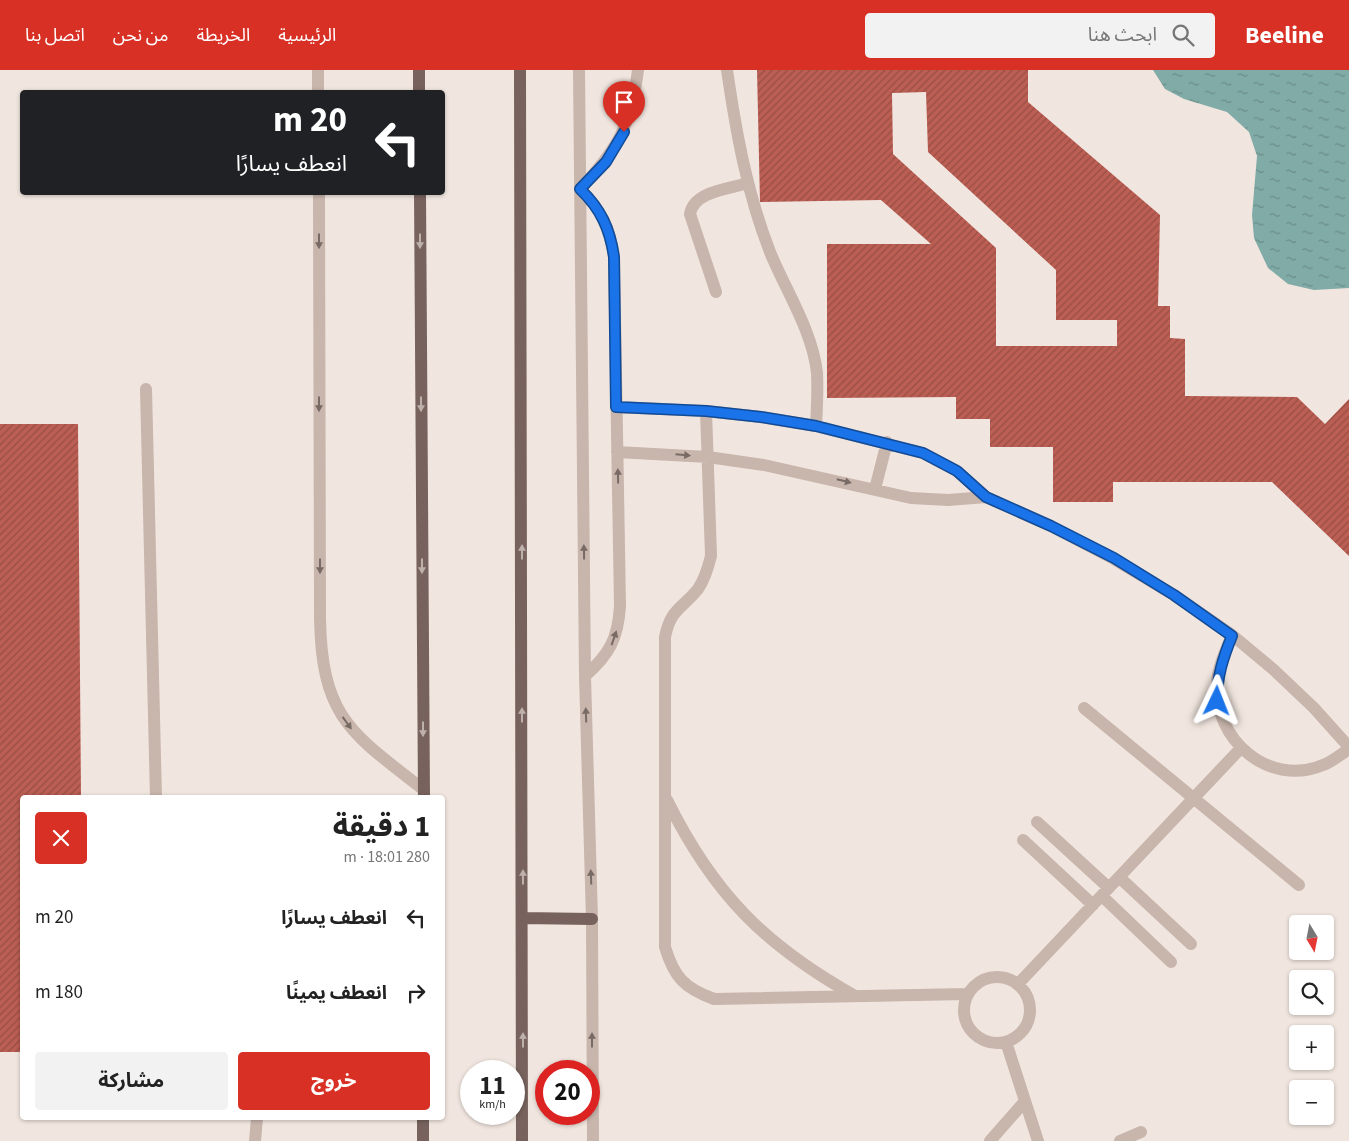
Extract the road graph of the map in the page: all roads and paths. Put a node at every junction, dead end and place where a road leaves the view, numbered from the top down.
1 (318, 70) edge
2 (419, 70) edge
3 (520, 70) edge
4 (579, 70) edge
5 (638, 70) edge
6 (727, 70) edge
7 (318, 90) edge
8 (419, 90) edge
9 (748, 183) junction
10 (580, 189) junction
11 (319, 195) edge
12 (420, 195) edge
13 (716, 292) dead end
14 (146, 389) dead end
15 (616, 407) junction
16 (706, 411) junction
17 (816, 426) junction
18 (887, 442) junction
19 (617, 452) junction
20 (708, 457) junction
21 (875, 489) junction
22 (986, 497) junction
23 (1232, 636) junction
24 (585, 676) junction
25 (1084, 708) dead end
26 (1241, 748) junction
27 (1349, 748) edge
28 (424, 794) edge
29 (156, 795) edge
30 (666, 798) junction
31 (1194, 798) junction
32 (1037, 822) dead end
33 (1023, 840) dead end
34 (1119, 877) junction
35 (1299, 884) dead end
36 (1101, 897) junction
37 (523, 918) junction
38 (592, 919) junction
39 (1191, 944) dead end
40 (1171, 962) dead end
41 (1018, 984) junction
42 (967, 994) junction
43 (857, 997) junction
44 (1006, 1042) junction
45 (1025, 1101) junction
46 (257, 1120) edge
47 (423, 1120) edge
48 (1141, 1132) dead end
49 (255, 1141) edge
50 (423, 1141) edge
51 (522, 1141) edge
52 (593, 1141) edge
53 (990, 1141) edge
54 (1038, 1141) edge
55 (1120, 1141) edge

1 - 7 lane
2 - 8 main road
37 -> 3 main road
4 - 10 lane
5 - 10 lane
6 - 9 lane
9 - 13 lane
9 - 17 lane
10 - 15 lane
24 -> 10 lane
11 -> 28 lane
12 -> 28 main road
14 - 29 lane
15 - 16 lane
15 - 19 lane
16 - 17 lane
16 - 20 lane
17 - 18 lane
18 - 21 lane
18 - 22 lane
19 -> 20 lane
24 -> 19 lane
20 -> 21 lane
20 - 30 lane
21 - 22 lane
22 - 23 lane
23 - 26 lane
23 - 27 lane
38 -> 24 lane
25 - 31 lane
26 - 27 lane
26 - 31 lane
30 - 43 lane
30 - 43 lane
31 - 34 lane
31 - 35 lane
32 - 36 lane
33 - 36 lane
34 - 36 lane
34 - 39 lane
36 - 40 lane
36 - 41 lane
37 - 38 main road
51 -> 37 main road
52 -> 38 lane
41 - 42 lane
41 - 44 lane
42 - 43 lane
42 - 44 lane
44 - 45 lane
45 - 53 lane
45 - 54 lane
46 - 49 lane
47 - 50 main road
48 - 55 lane

